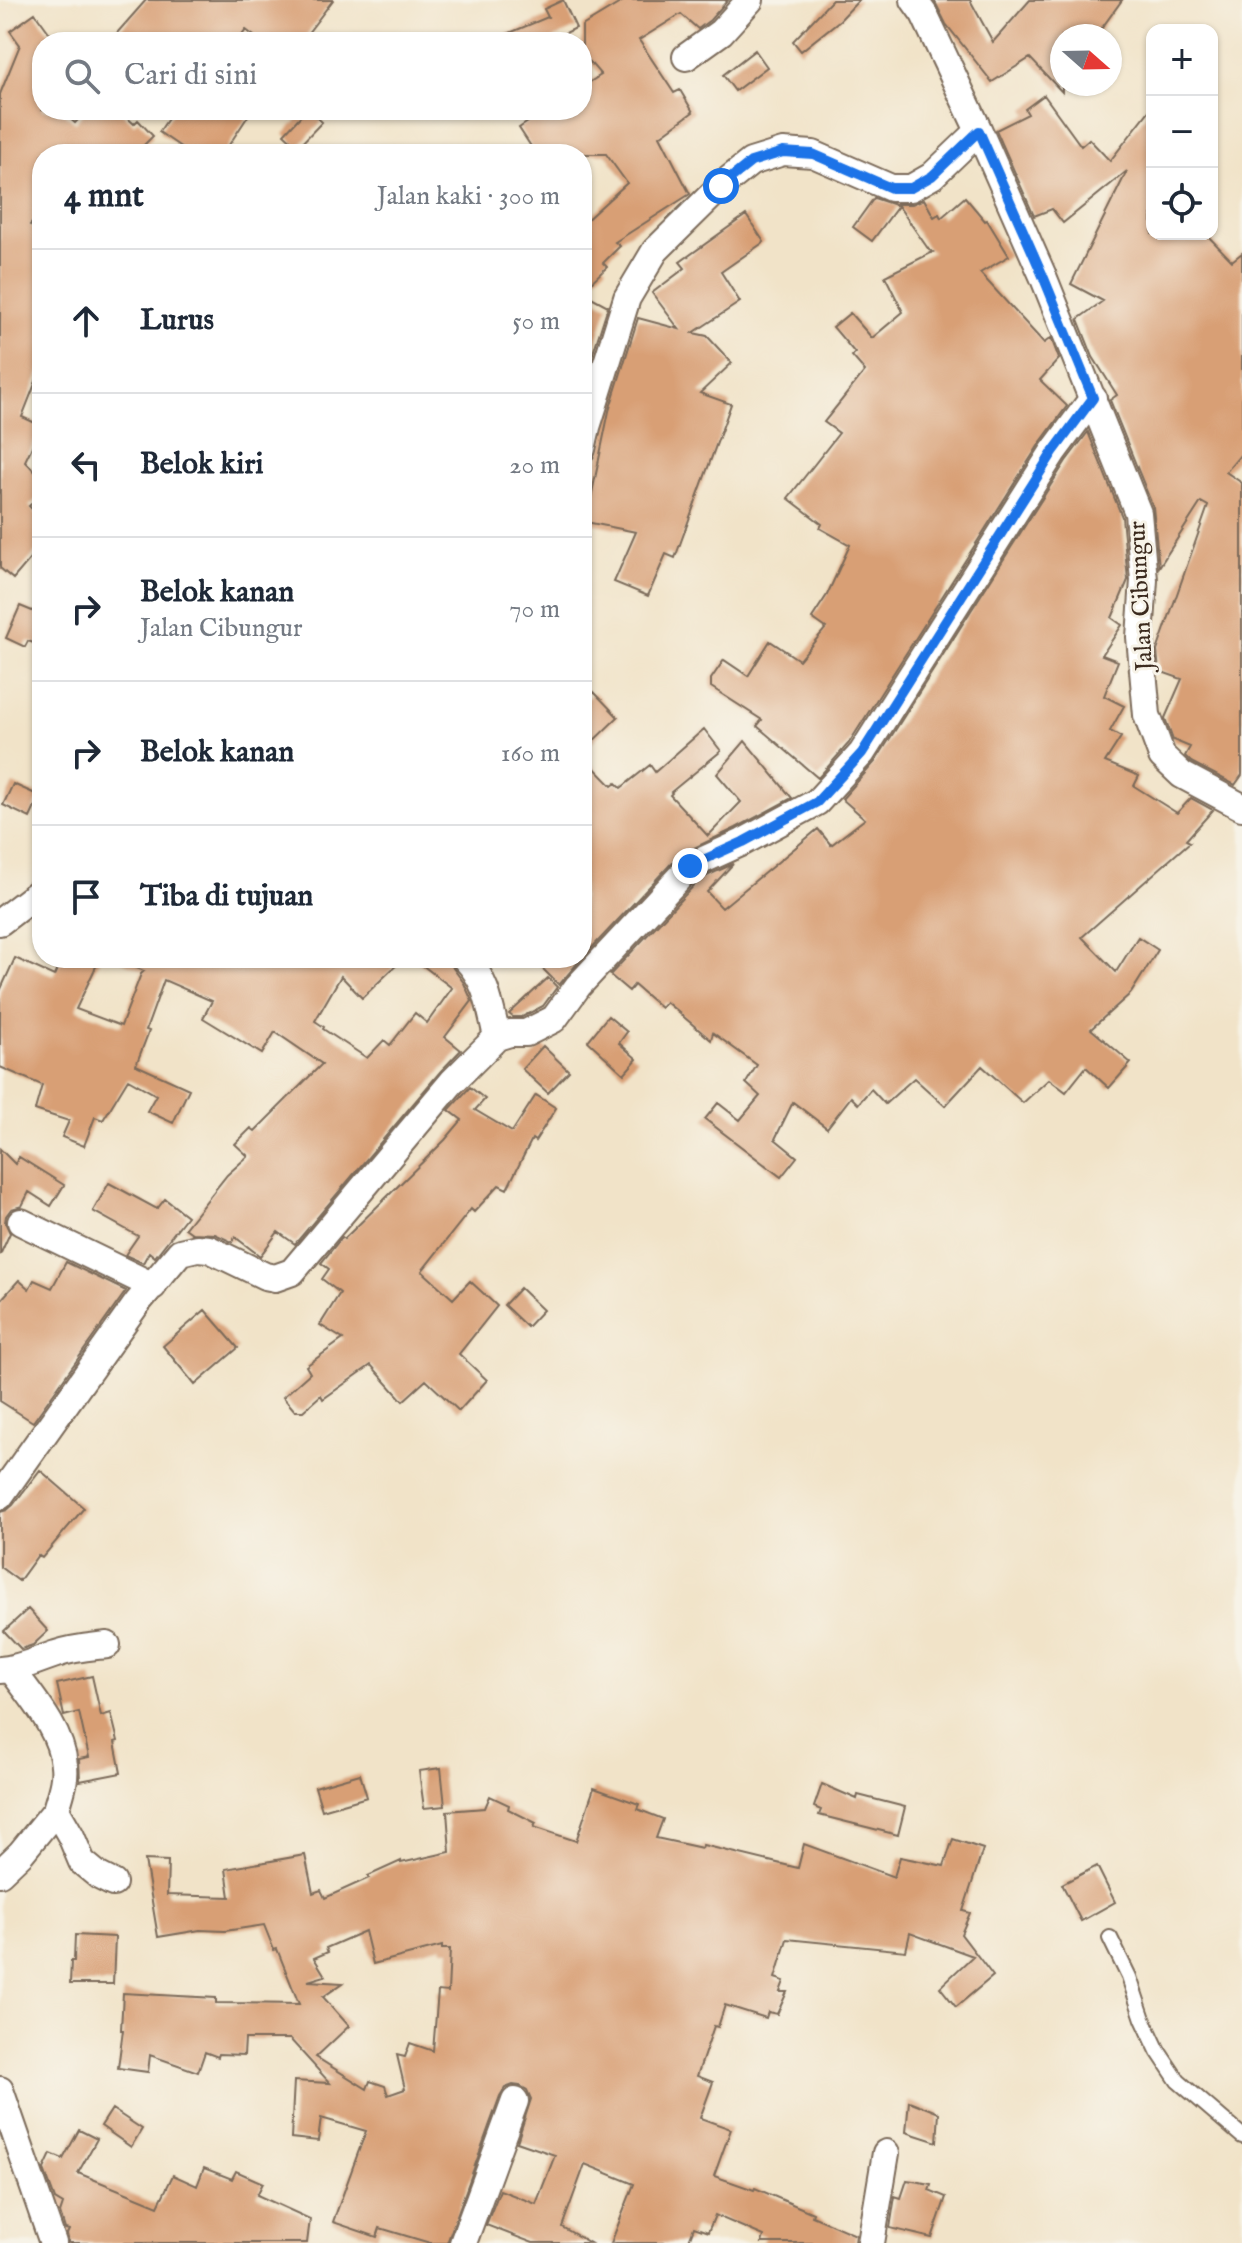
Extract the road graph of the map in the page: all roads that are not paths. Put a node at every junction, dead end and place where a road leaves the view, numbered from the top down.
1 (750, 0) edge
2 (914, 0) edge
3 (686, 57) dead end
4 (979, 131) junction
5 (1093, 398) junction
6 (592, 411) edge
7 (1242, 807) edge
8 (32, 898) edge
9 (0, 922) edge
10 (475, 968) edge
11 (497, 1037) junction
12 (21, 1222) dead end
13 (153, 1286) junction
14 (0, 1496) edge
15 (107, 1645) dead end
16 (6, 1670) edge
17 (56, 1810) junction
18 (0, 1873) edge
19 (113, 1883) dead end
20 (1110, 1938) dead end
21 (0, 2090) edge
22 (515, 2101) dead end
23 (1242, 2136) edge
24 (886, 2153) dead end
25 (53, 2243) edge
26 (463, 2243) edge
27 (871, 2243) edge

1 - 3 street
2 - 4 street, Jalan Cibungur
4 - 5 street, Jalan Cibungur
4 - 6 street
5 - 7 street, Jalan Cibungur
5 - 11 street
8 - 9 street
10 - 11 street
11 - 13 street
12 - 13 street
13 - 14 street
15 - 16 street
16 - 17 street
17 - 18 street
17 - 19 street
20 - 23 lane
21 - 25 street
22 - 26 street
24 - 27 street

